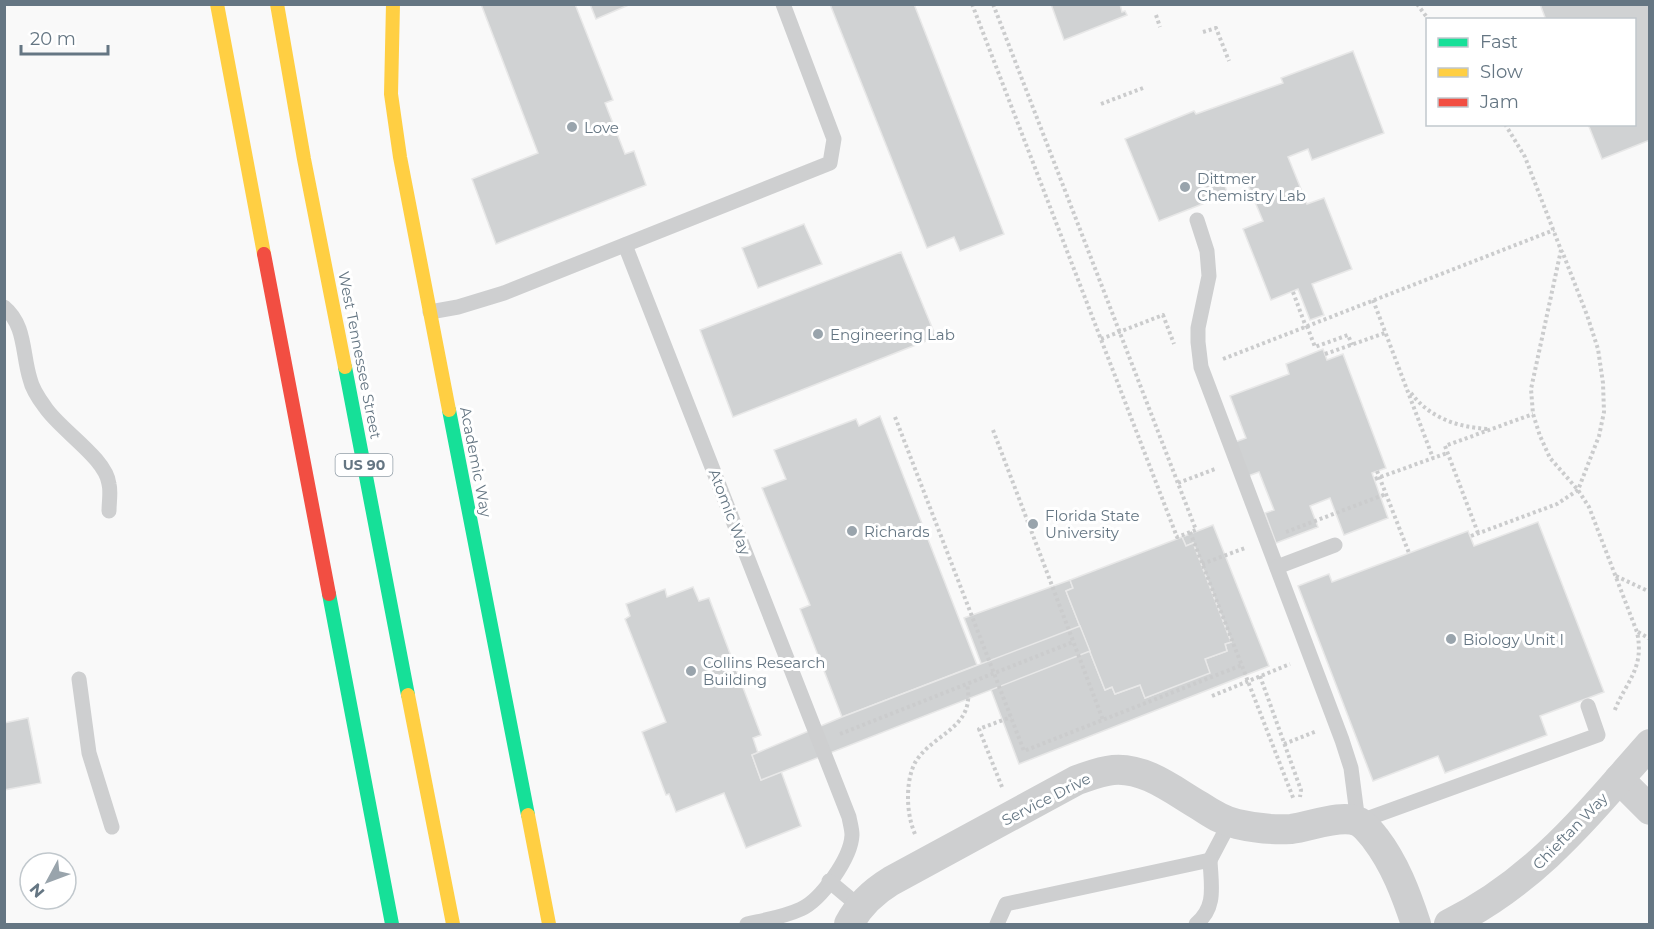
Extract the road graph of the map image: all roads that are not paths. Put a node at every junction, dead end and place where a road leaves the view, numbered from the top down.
1 (217, 4) edge
2 (277, 4) edge
3 (393, 4) edge
4 (783, 4) edge
5 (1197, 220) dead end
6 (626, 244) junction
7 (4, 307) edge
8 (430, 312) junction
9 (109, 511) dead end
10 (1335, 545) dead end
11 (1277, 567) junction
12 (79, 679) dead end
13 (1588, 706) dead end
14 (1650, 744) edge
15 (1619, 779) junction
16 (1650, 810) edge
17 (1230, 822) junction
18 (1358, 822) junction
19 (112, 827) dead end
20 (1210, 860) junction
21 (829, 881) junction
22 (855, 916) edge
23 (392, 924) edge
24 (453, 924) edge
25 (549, 924) edge
26 (747, 924) edge
27 (997, 924) edge
28 (1196, 924) edge
29 (1416, 924) edge
30 (1449, 924) edge

1 - 23 main road
2 - 24 main road, West Tennessee Street / US 90
3 - 8 main road, Academic Way
4 - 6 lane
5 - 11 lane
6 - 8 lane
6 - 21 lane, Atomic Way
7 - 9 lane
8 - 25 main road, Academic Way
10 - 11 lane
11 - 18 lane
12 - 19 lane
13 - 18 lane
14 - 15 street, Chieftan Way
15 - 16 street
15 - 30 street, Chieftan Way
17 - 18 street, Service Drive
17 - 20 lane
17 - 22 street, Service Drive
18 - 29 street
20 - 27 lane
20 - 28 lane
21 - 22 lane
21 - 26 lane, Atomic Way

